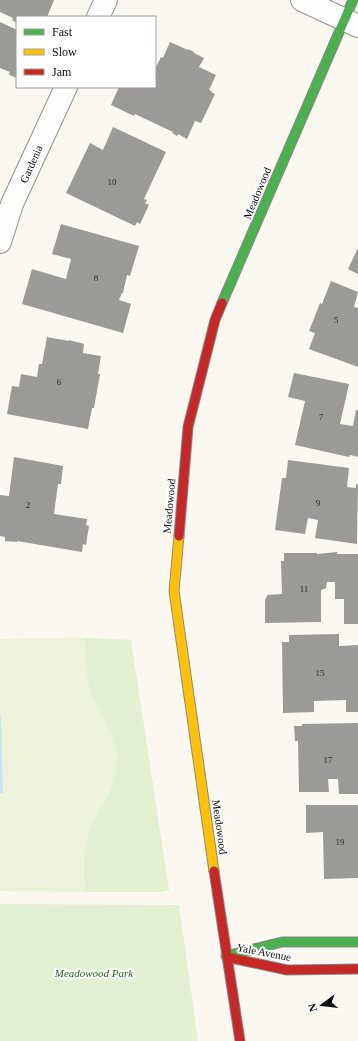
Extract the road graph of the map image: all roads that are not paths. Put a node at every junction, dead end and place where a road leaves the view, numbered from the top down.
1 (106, 0) edge
2 (302, 0) edge
3 (354, 0) edge
4 (98, 16) edge
5 (351, 23) edge
6 (66, 88) edge
7 (0, 242) edge
8 (358, 942) edge
9 (226, 956) junction
10 (358, 969) edge
11 (240, 1041) edge

1 - 4 street
2 - 5 street
3 - 5 street, Meadowood
5 - 9 street, Meadowood
6 - 7 street, Gardenia
8 - 9 street, Yale Avenue
9 - 10 street, Yale Avenue
9 - 11 street, Meadowood

